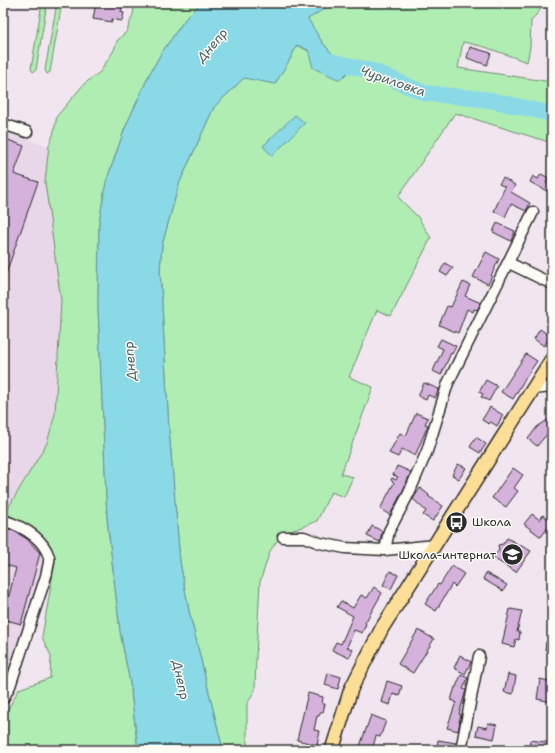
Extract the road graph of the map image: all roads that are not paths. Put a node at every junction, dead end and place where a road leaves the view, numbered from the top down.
1 (3, 124) edge
2 (27, 132) dead end
3 (533, 212) dead end
4 (509, 263) junction
5 (552, 284) edge
6 (552, 359) edge
7 (552, 387) edge
8 (532, 389) junction
9 (3, 520) edge
10 (283, 537) dead end
11 (435, 545) junction
12 (385, 550) junction
13 (479, 656) dead end
14 (3, 698) edge
15 (332, 750) edge
16 (461, 750) edge

1 - 2 street
3 - 4 street
4 - 5 street
4 - 12 street
6 - 8 main road
7 - 8 street
8 - 11 main road
9 - 14 street
10 - 12 street
11 - 12 street
11 - 15 main road
13 - 16 street

